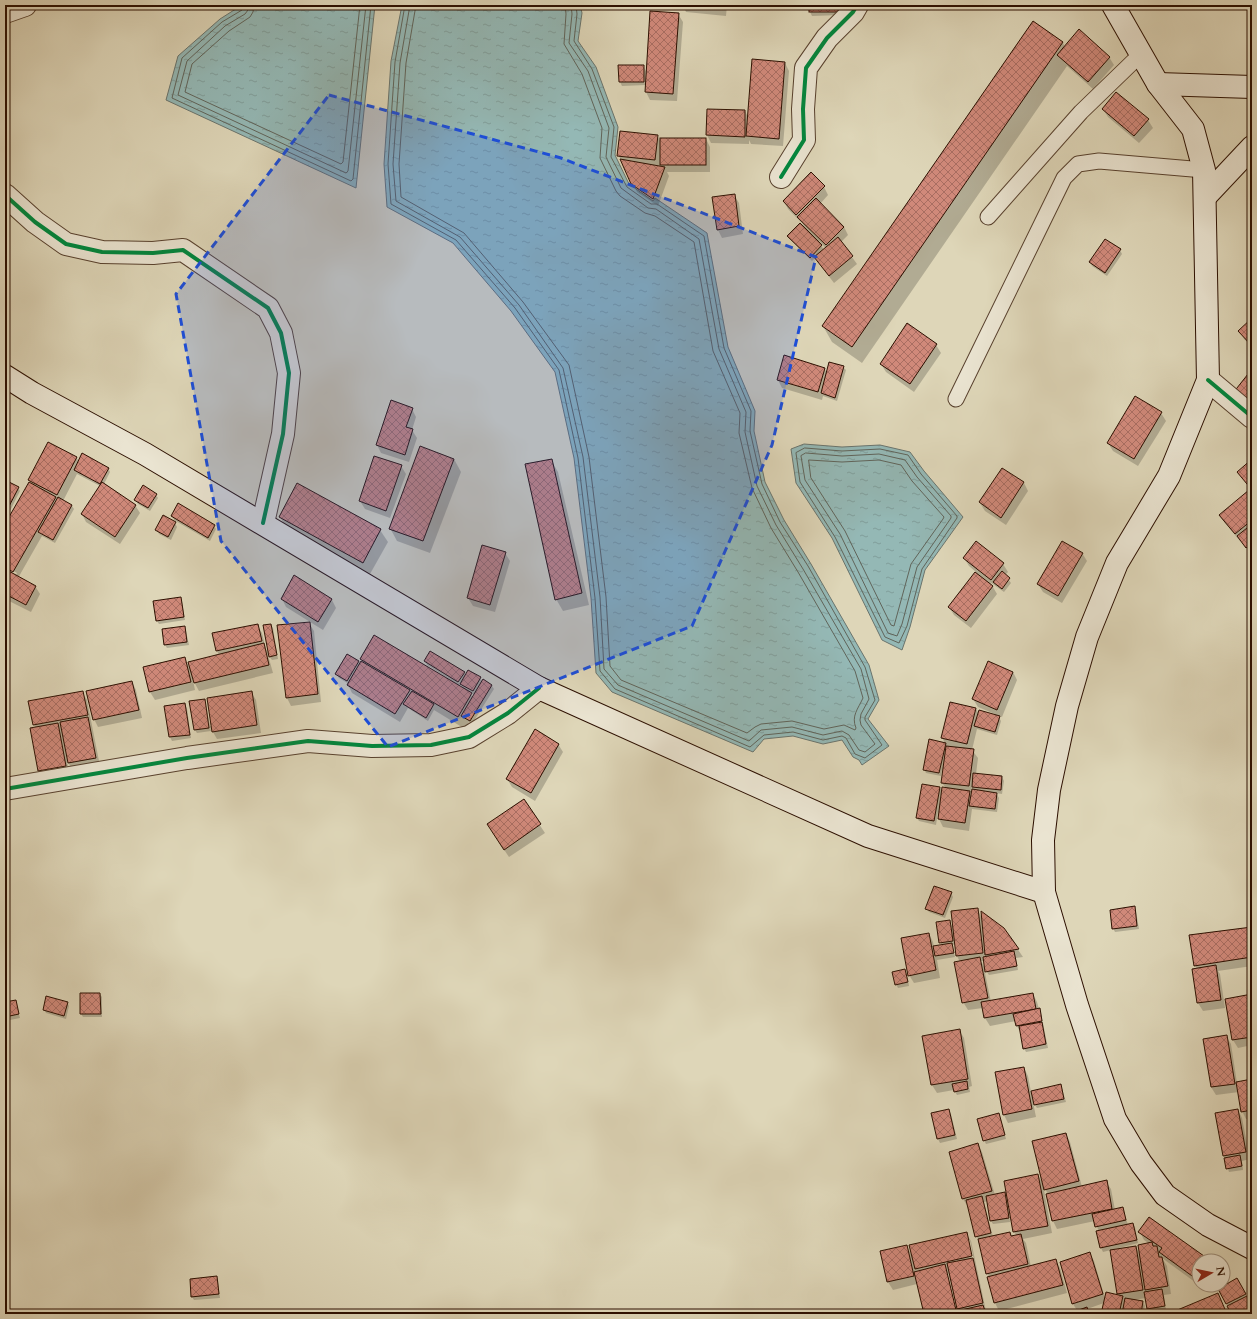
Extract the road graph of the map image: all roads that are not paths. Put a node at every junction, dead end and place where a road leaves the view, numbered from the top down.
1 (25, 5) edge
2 (857, 5) edge
3 (1113, 5) edge
4 (5, 12) edge
5 (1141, 54) junction
6 (1158, 84) junction
7 (1252, 88) edge
8 (1252, 148) edge
9 (1204, 170) junction
10 (781, 177) dead end
11 (5, 195) edge
12 (1205, 197) junction
13 (988, 217) dead end
14 (5, 376) edge
15 (1208, 380) junction
16 (956, 399) dead end
17 (1252, 417) edge
18 (263, 523) junction
19 (539, 688) junction
20 (5, 789) edge
21 (1044, 892) junction
22 (1252, 1248) edge

1 - 4 main road
2 - 10 main road
3 - 5 main road
5 - 6 main road
5 - 13 lane
6 - 7 main road
6 - 9 main road
8 - 12 main road
9 - 12 main road
9 - 16 lane
11 - 18 main road
12 - 15 main road
14 - 18 main road
15 - 17 main road
15 - 21 main road
18 - 19 main road
19 - 20 main road
19 - 21 main road
21 - 22 main road

